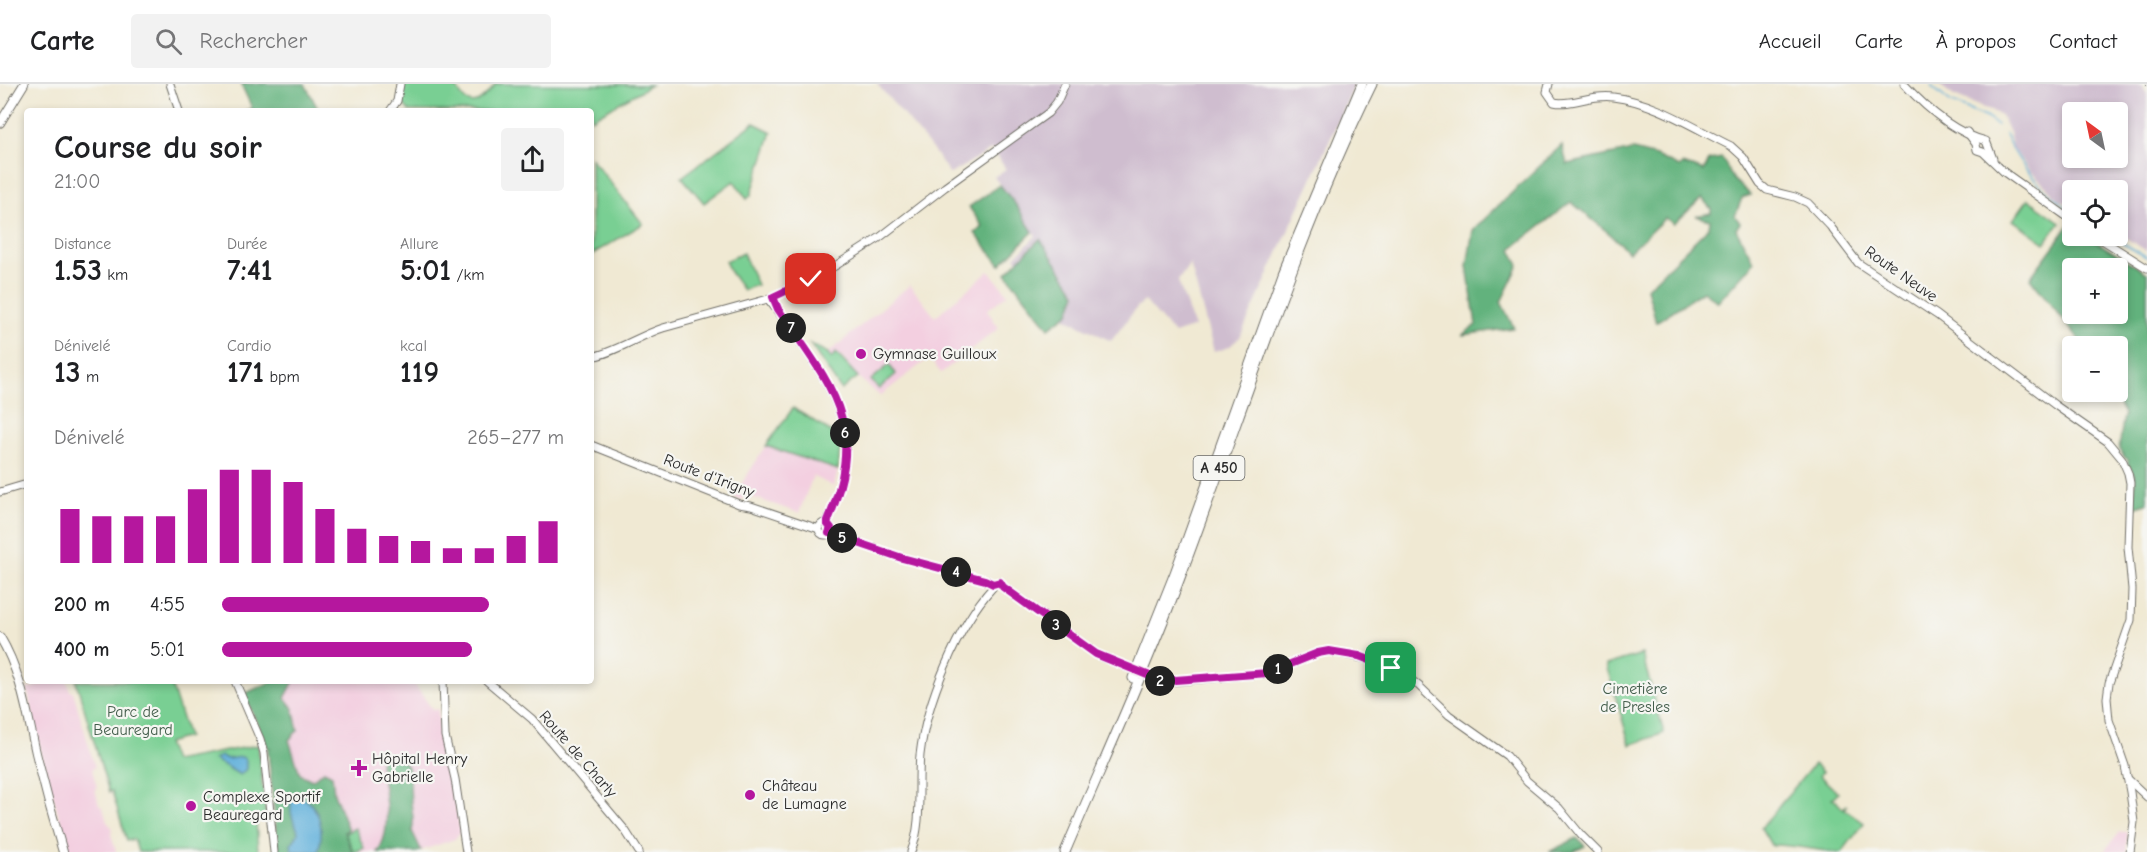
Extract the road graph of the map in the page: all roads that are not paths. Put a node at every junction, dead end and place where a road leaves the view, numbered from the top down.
1 (24, 84) edge
2 (170, 84) edge
3 (400, 84) edge
4 (1065, 84) edge
5 (1362, 84) edge
6 (1372, 84) edge
7 (1549, 84) edge
8 (1904, 84) edge
9 (178, 108) edge
10 (392, 108) edge
11 (0, 123) edge
12 (1979, 142) junction
13 (1985, 151) junction
14 (2062, 213) edge
15 (2112, 246) edge
16 (2147, 268) edge
17 (771, 298) junction
18 (594, 356) edge
19 (594, 446) edge
20 (24, 485) edge
21 (0, 492) edge
22 (827, 523) junction
23 (819, 529) junction
24 (829, 533) junction
25 (993, 586) junction
26 (0, 637) edge
27 (236, 684) edge
28 (443, 684) edge
29 (491, 684) edge
30 (2128, 779) junction
31 (2140, 790) junction
32 (2130, 792) junction
33 (2147, 797) edge
34 (63, 852) edge
35 (274, 852) edge
36 (466, 852) edge
37 (639, 852) edge
38 (911, 852) edge
39 (1058, 852) edge
40 (1065, 852) edge
41 (1598, 852) edge
42 (2130, 852) edge

1 - 11 main road
2 - 9 street
3 - 10 street
4 - 17 street
5 - 39 highway, A 450
6 - 40 highway, A 450
7 - 30 street, Route Neuve
8 - 12 street
12 - 13 street
12 - 13 street
13 - 14 street
15 - 16 street
17 - 18 street
17 - 22 street
19 - 23 street, Route d'Irigny
20 - 21 street
22 - 23 street
22 - 24 street
23 - 24 street
24 - 25 street
25 - 38 street
25 - 41 street, bridge
26 - 34 main road
27 - 35 street
28 - 36 street
29 - 37 street, Route de Charly
30 - 31 street
30 - 32 street
31 - 32 street
31 - 33 street
32 - 42 street

